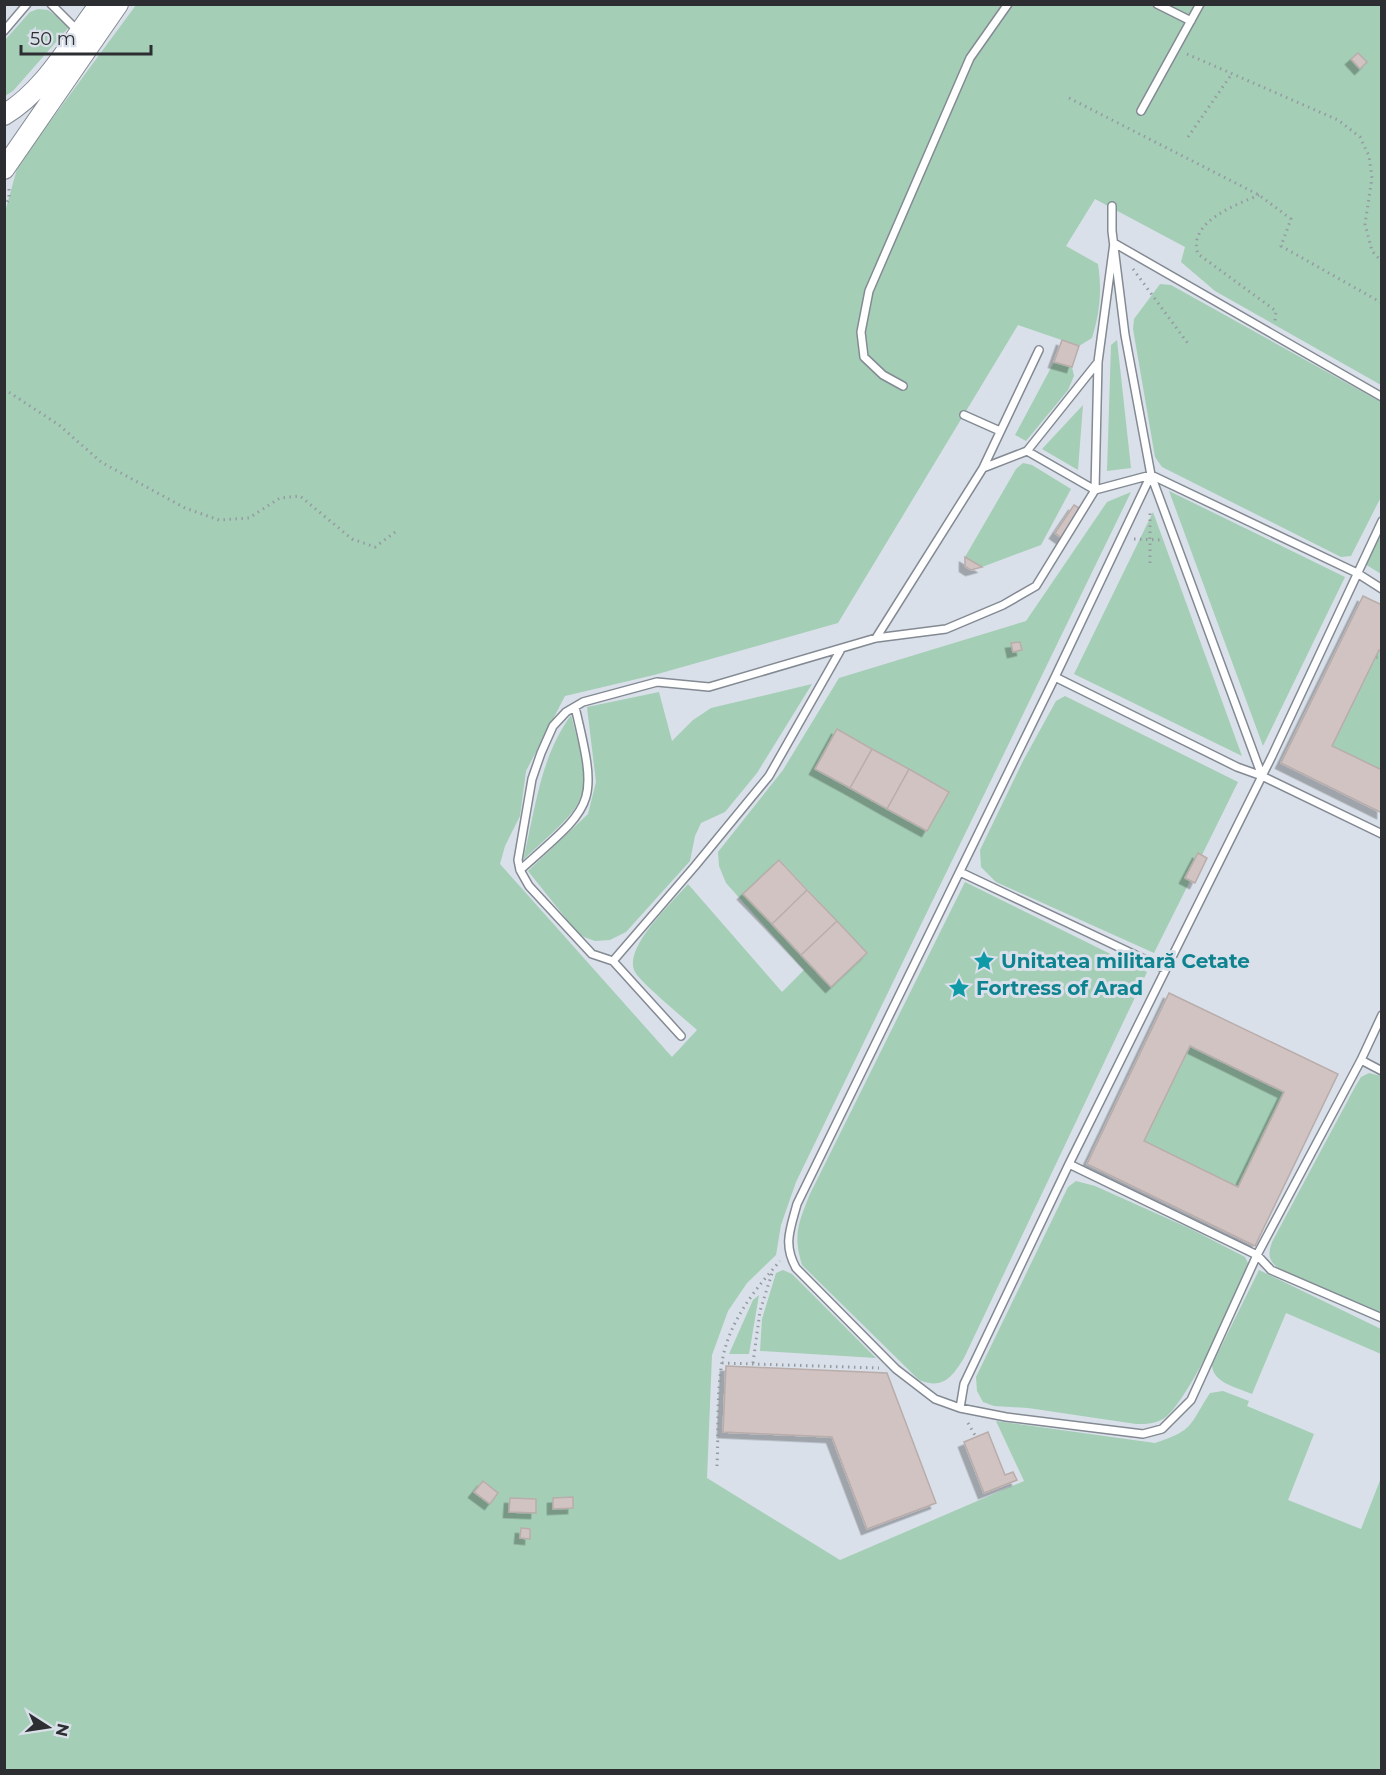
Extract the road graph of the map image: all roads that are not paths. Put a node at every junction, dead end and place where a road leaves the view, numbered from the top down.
1 (27, 4) edge
2 (51, 4) edge
3 (100, 4) edge
4 (118, 4) edge
5 (1008, 4) edge
6 (1157, 4) edge
7 (1200, 4) edge
8 (1191, 21) junction
9 (4, 31) edge
10 (78, 32) junction
11 (1141, 111) dead end
12 (4, 115) edge
13 (32, 128) junction
14 (4, 169) edge
15 (1112, 207) dead end
16 (1114, 243) junction
17 (1040, 350) dead end
18 (1098, 362) junction
19 (903, 386) dead end
20 (1382, 397) edge
21 (964, 415) dead end
22 (1000, 431) junction
23 (1027, 451) junction
24 (983, 468) junction
25 (1151, 475) junction
26 (1095, 490) junction
27 (1382, 521) edge
28 (1357, 573) junction
29 (1382, 589) edge
30 (876, 638) junction
31 (840, 651) junction
32 (1055, 678) junction
33 (575, 707) junction
34 (1262, 776) junction
35 (1382, 834) edge
36 (520, 870) junction
37 (960, 872) junction
38 (613, 961) junction
39 (1165, 969) junction
40 (1382, 1015) edge
41 (681, 1036) dead end
42 (1360, 1060) junction
43 (1382, 1071) edge
44 (1069, 1164) junction
45 (1257, 1255) junction
46 (1382, 1318) edge
47 (960, 1408) junction

1 - 9 lane
2 - 10 lane
3 - 10 main road
4 - 13 main road
5 - 19 lane
6 - 8 lane
7 - 8 lane
8 - 11 lane
10 - 12 main road
10 - 13 lane
13 - 14 main road
15 - 16 lane
16 - 18 lane
16 - 20 lane
16 - 25 lane
17 - 22 lane
18 - 23 lane
18 - 26 lane
21 - 22 lane
22 - 24 lane
23 - 24 lane
23 - 26 lane
24 - 30 lane
25 - 26 lane
25 - 28 lane
25 - 32 lane
25 - 34 lane
26 - 30 lane
27 - 28 lane
28 - 29 lane
28 - 34 lane
30 - 31 lane
31 - 33 lane
31 - 38 lane
32 - 34 lane
32 - 37 lane
33 - 36 lane
33 - 36 lane
34 - 35 lane
34 - 39 lane
36 - 38 lane
37 - 39 lane
37 - 47 lane
38 - 41 lane
39 - 44 lane
40 - 42 lane
42 - 43 lane
42 - 45 lane
44 - 45 lane
44 - 47 lane
45 - 46 lane
45 - 47 lane

